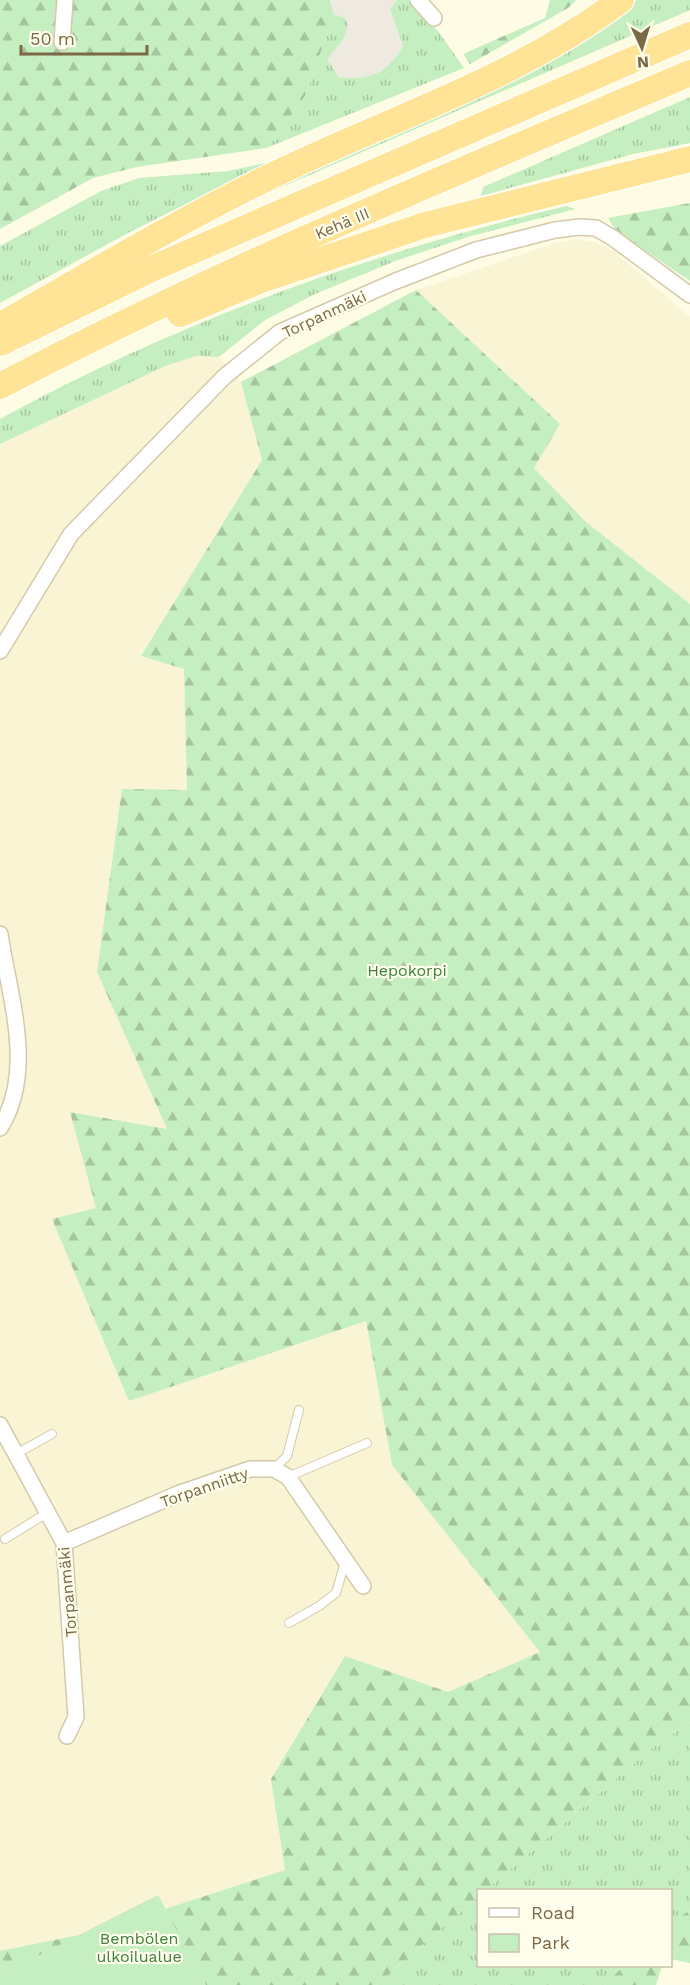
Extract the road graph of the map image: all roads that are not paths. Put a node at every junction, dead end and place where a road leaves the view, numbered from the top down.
1 (65, 0) edge
2 (418, 0) edge
3 (621, 0) edge
4 (434, 18) dead end
5 (690, 35) edge
6 (62, 42) dead end
7 (690, 73) edge
8 (690, 159) edge
9 (690, 296) edge
10 (0, 325) edge
11 (0, 343) edge
12 (50, 359) junction
13 (0, 386) edge
14 (0, 651) edge
15 (0, 934) edge
16 (0, 1128) edge
17 (299, 1410) dead end
18 (0, 1425) edge
19 (52, 1434) dead end
20 (367, 1443) dead end
21 (16, 1454) junction
22 (281, 1473) junction
23 (47, 1513) junction
24 (5, 1539) dead end
25 (64, 1543) junction
26 (345, 1560) junction
27 (363, 1586) dead end
28 (288, 1623) dead end
29 (67, 1736) dead end

1 - 6 street
2 - 4 street
3 - 10 highway
5 - 11 highway, Kehä III
7 - 12 highway, Kehä III
8 - 12 highway
9 - 14 street, Torpanmäki
12 - 13 highway, Kehä III
15 - 16 street
17 - 22 lane
18 - 21 street, Torpanmäki
19 - 21 lane
20 - 22 lane
21 - 23 street, Torpanmäki
22 - 25 street, Torpanniitty
22 - 26 street
23 - 24 lane
23 - 25 street, Torpanmäki
25 - 29 street, Torpanmäki
26 - 27 street
26 - 28 lane

